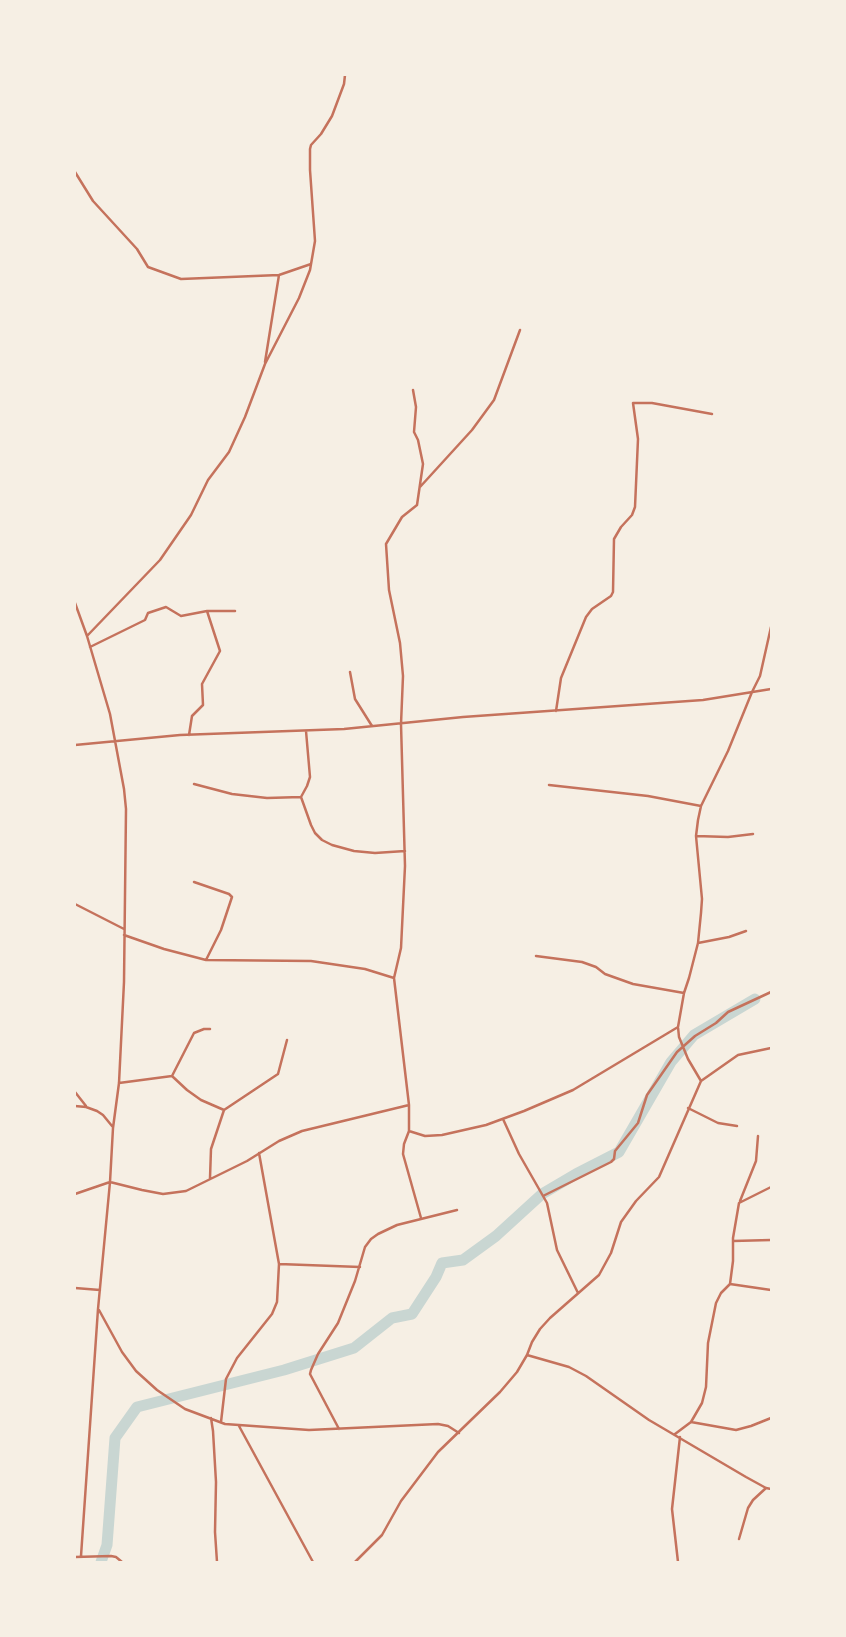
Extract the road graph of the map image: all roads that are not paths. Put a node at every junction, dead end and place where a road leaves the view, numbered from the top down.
1 (345, 75) edge
2 (75, 172) edge
3 (311, 264) junction
4 (278, 275) junction
5 (520, 330) dead end
6 (264, 364) junction
7 (413, 390) dead end
8 (712, 414) dead end
9 (419, 488) junction
10 (75, 603) edge
11 (207, 611) junction
12 (235, 611) dead end
13 (771, 627) edge
14 (87, 636) junction
15 (90, 647) junction
16 (350, 672) dead end
17 (771, 689) edge
18 (752, 692) junction
19 (556, 711) junction
20 (402, 724) junction
21 (372, 726) junction
22 (306, 731) junction
23 (188, 735) junction
24 (115, 741) junction
25 (75, 745) edge
26 (194, 784) dead end
27 (549, 785) dead end
28 (302, 797) junction
29 (700, 806) junction
30 (753, 834) dead end
31 (696, 836) junction
32 (404, 851) junction
33 (194, 882) dead end
34 (75, 904) edge
35 (124, 929) junction
36 (746, 931) dead end
37 (124, 935) junction
38 (698, 943) junction
39 (536, 956) dead end
40 (206, 960) junction
41 (394, 978) junction
42 (771, 992) edge
43 (684, 993) junction
44 (678, 1027) junction
45 (210, 1029) dead end
46 (287, 1040) dead end
47 (684, 1046) junction
48 (771, 1049) edge
49 (172, 1076) junction
50 (700, 1081) junction
51 (119, 1083) junction
52 (75, 1092) edge
53 (410, 1105) junction
54 (75, 1106) edge
55 (86, 1107) junction
56 (688, 1108) junction
57 (224, 1110) junction
58 (503, 1119) junction
59 (737, 1126) dead end
60 (113, 1128) junction
61 (410, 1131) junction
62 (758, 1136) dead end
63 (259, 1153) junction
64 (210, 1178) junction
65 (110, 1182) junction
66 (771, 1187) edge
67 (75, 1194) edge
68 (543, 1196) junction
69 (739, 1202) junction
70 (457, 1210) dead end
71 (421, 1218) junction
72 (771, 1240) edge
73 (733, 1241) junction
74 (279, 1264) junction
75 (360, 1267) junction
76 (730, 1284) junction
77 (75, 1288) edge
78 (100, 1290) junction
79 (771, 1290) edge
80 (578, 1294) junction
81 (98, 1309) junction
82 (527, 1355) junction
83 (211, 1418) junction
84 (771, 1418) edge
85 (221, 1422) junction
86 (691, 1422) junction
87 (239, 1426) junction
88 (339, 1429) junction
89 (459, 1433) junction
90 (675, 1434) junction
91 (680, 1438) junction
92 (766, 1488) junction
93 (771, 1488) edge
94 (739, 1539) dead end
95 (81, 1556) junction
96 (75, 1557) edge
97 (122, 1562) edge
98 (217, 1562) edge
99 (313, 1562) edge
100 (355, 1562) edge
101 (678, 1562) edge

1 - 3 street
2 - 4 street
3 - 4 street
3 - 6 street
4 - 6 street
5 - 9 street
6 - 14 street
7 - 9 street
8 - 19 street
9 - 20 street
10 - 14 street
11 - 12 street
11 - 15 street
11 - 23 street
13 - 18 street
14 - 15 street
15 - 24 street
16 - 21 street
17 - 18 street
18 - 19 street
18 - 29 street
19 - 20 street
20 - 21 street
20 - 32 street
21 - 22 street
22 - 23 street
22 - 28 street
23 - 24 street
24 - 25 street
24 - 35 street
26 - 28 street
27 - 29 street
28 - 32 street
29 - 31 street
30 - 31 street
31 - 38 street
32 - 41 street
33 - 40 street
34 - 35 street
35 - 37 street
36 - 38 street
37 - 40 street
37 - 51 street
38 - 43 street
39 - 43 street
40 - 41 street
41 - 53 street
42 - 47 street
43 - 44 street
44 - 47 street
44 - 58 street
45 - 49 street
46 - 57 street
47 - 50 street
47 - 68 street
48 - 50 street
49 - 51 street
49 - 57 street
50 - 56 street
51 - 60 street
52 - 55 street
53 - 61 street
53 - 63 street
54 - 55 street
55 - 60 street
56 - 59 street
56 - 80 street
57 - 64 street
58 - 61 street
58 - 68 street
60 - 65 street
61 - 71 street
62 - 69 street
63 - 64 street
63 - 74 street
64 - 65 street
65 - 67 street
65 - 78 street
66 - 69 street
68 - 80 street
69 - 73 street
70 - 71 street
71 - 75 street
72 - 73 street
73 - 76 street
74 - 75 street
74 - 85 street
75 - 88 street
76 - 79 street
76 - 86 street
77 - 78 street
78 - 81 street
80 - 82 street
81 - 83 street
81 - 95 street
82 - 89 street
82 - 90 street
83 - 85 street
83 - 98 street
84 - 86 street
85 - 87 street
86 - 90 street
87 - 88 street
87 - 99 street
88 - 89 street
89 - 100 street
90 - 91 street
91 - 92 street
91 - 101 street
92 - 93 street
92 - 94 street
95 - 96 street
95 - 97 street

